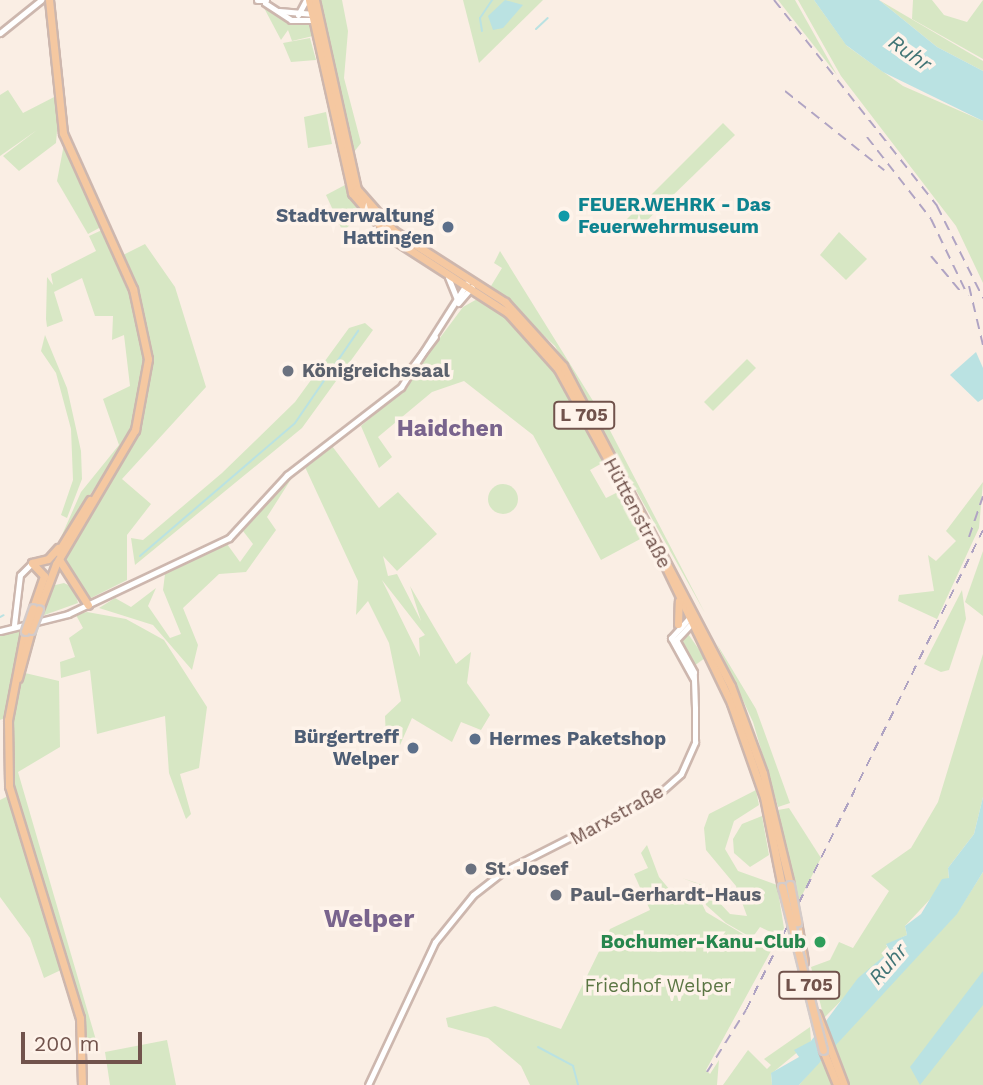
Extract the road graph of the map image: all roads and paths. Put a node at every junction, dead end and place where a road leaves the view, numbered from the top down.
1 (41, 0) edge
2 (49, 0) edge
3 (257, 0) edge
4 (307, 0) edge
5 (315, 0) edge
6 (265, 1) edge
7 (276, 10) junction
8 (298, 15) junction
9 (314, 17) junction
10 (0, 33) edge
11 (409, 245) junction
12 (442, 269) junction
13 (471, 282) junction
14 (457, 303) junction
15 (114, 469) junction
16 (62, 542) junction
17 (64, 551) junction
18 (32, 563) junction
19 (671, 581) junction
20 (71, 582) junction
21 (42, 600) junction
22 (88, 605) junction
23 (36, 609) junction
24 (693, 618) junction
25 (678, 624) junction
26 (14, 625) junction
27 (26, 628) junction
28 (0, 631) edge
29 (694, 680) junction
30 (825, 1048) junction
31 (82, 1085) edge
32 (368, 1085) edge
33 (837, 1085) edge
34 (844, 1085) edge

1 - 10 street
2 - 15 main road
3 - 6 street
4 - 8 street
4 - 9 main road, L 705
5 - 9 main road, L 705
6 - 7 street
7 - 8 street
7 - 9 street
8 - 9 street
9 - 11 main road, Hüttenstraße / L 705
11 - 12 main road, Hüttenstraße / L 705
11 - 13 main road, Hüttenstraße / L 705
12 - 13 main road, Hüttenstraße / L 705
12 - 14 street
13 - 14 street
13 - 19 main road, Hüttenstraße / L 705
13 - 24 main road, Hüttenstraße / L 705
14 - 22 street
15 - 16 main road
15 - 17 main road
16 - 18 main road
16 - 23 main road
17 - 20 main road
17 - 21 main road
18 - 23 main road
18 - 26 street
19 - 24 main road, Hüttenstraße / L 705
19 - 25 main road, L 705
20 - 21 main road
20 - 22 main road
21 - 23 main road
22 - 27 street
23 - 27 main road, bridge
24 - 25 street
24 - 29 street, Marxstraße
24 - 30 main road, Hüttenstraße / L 705, bridge
25 - 29 street, Marxstraße
26 - 27 street
26 - 28 street
27 - 31 main road
29 - 32 street, Marxstraße
30 - 33 main road, L 705
30 - 34 main road, L 705

